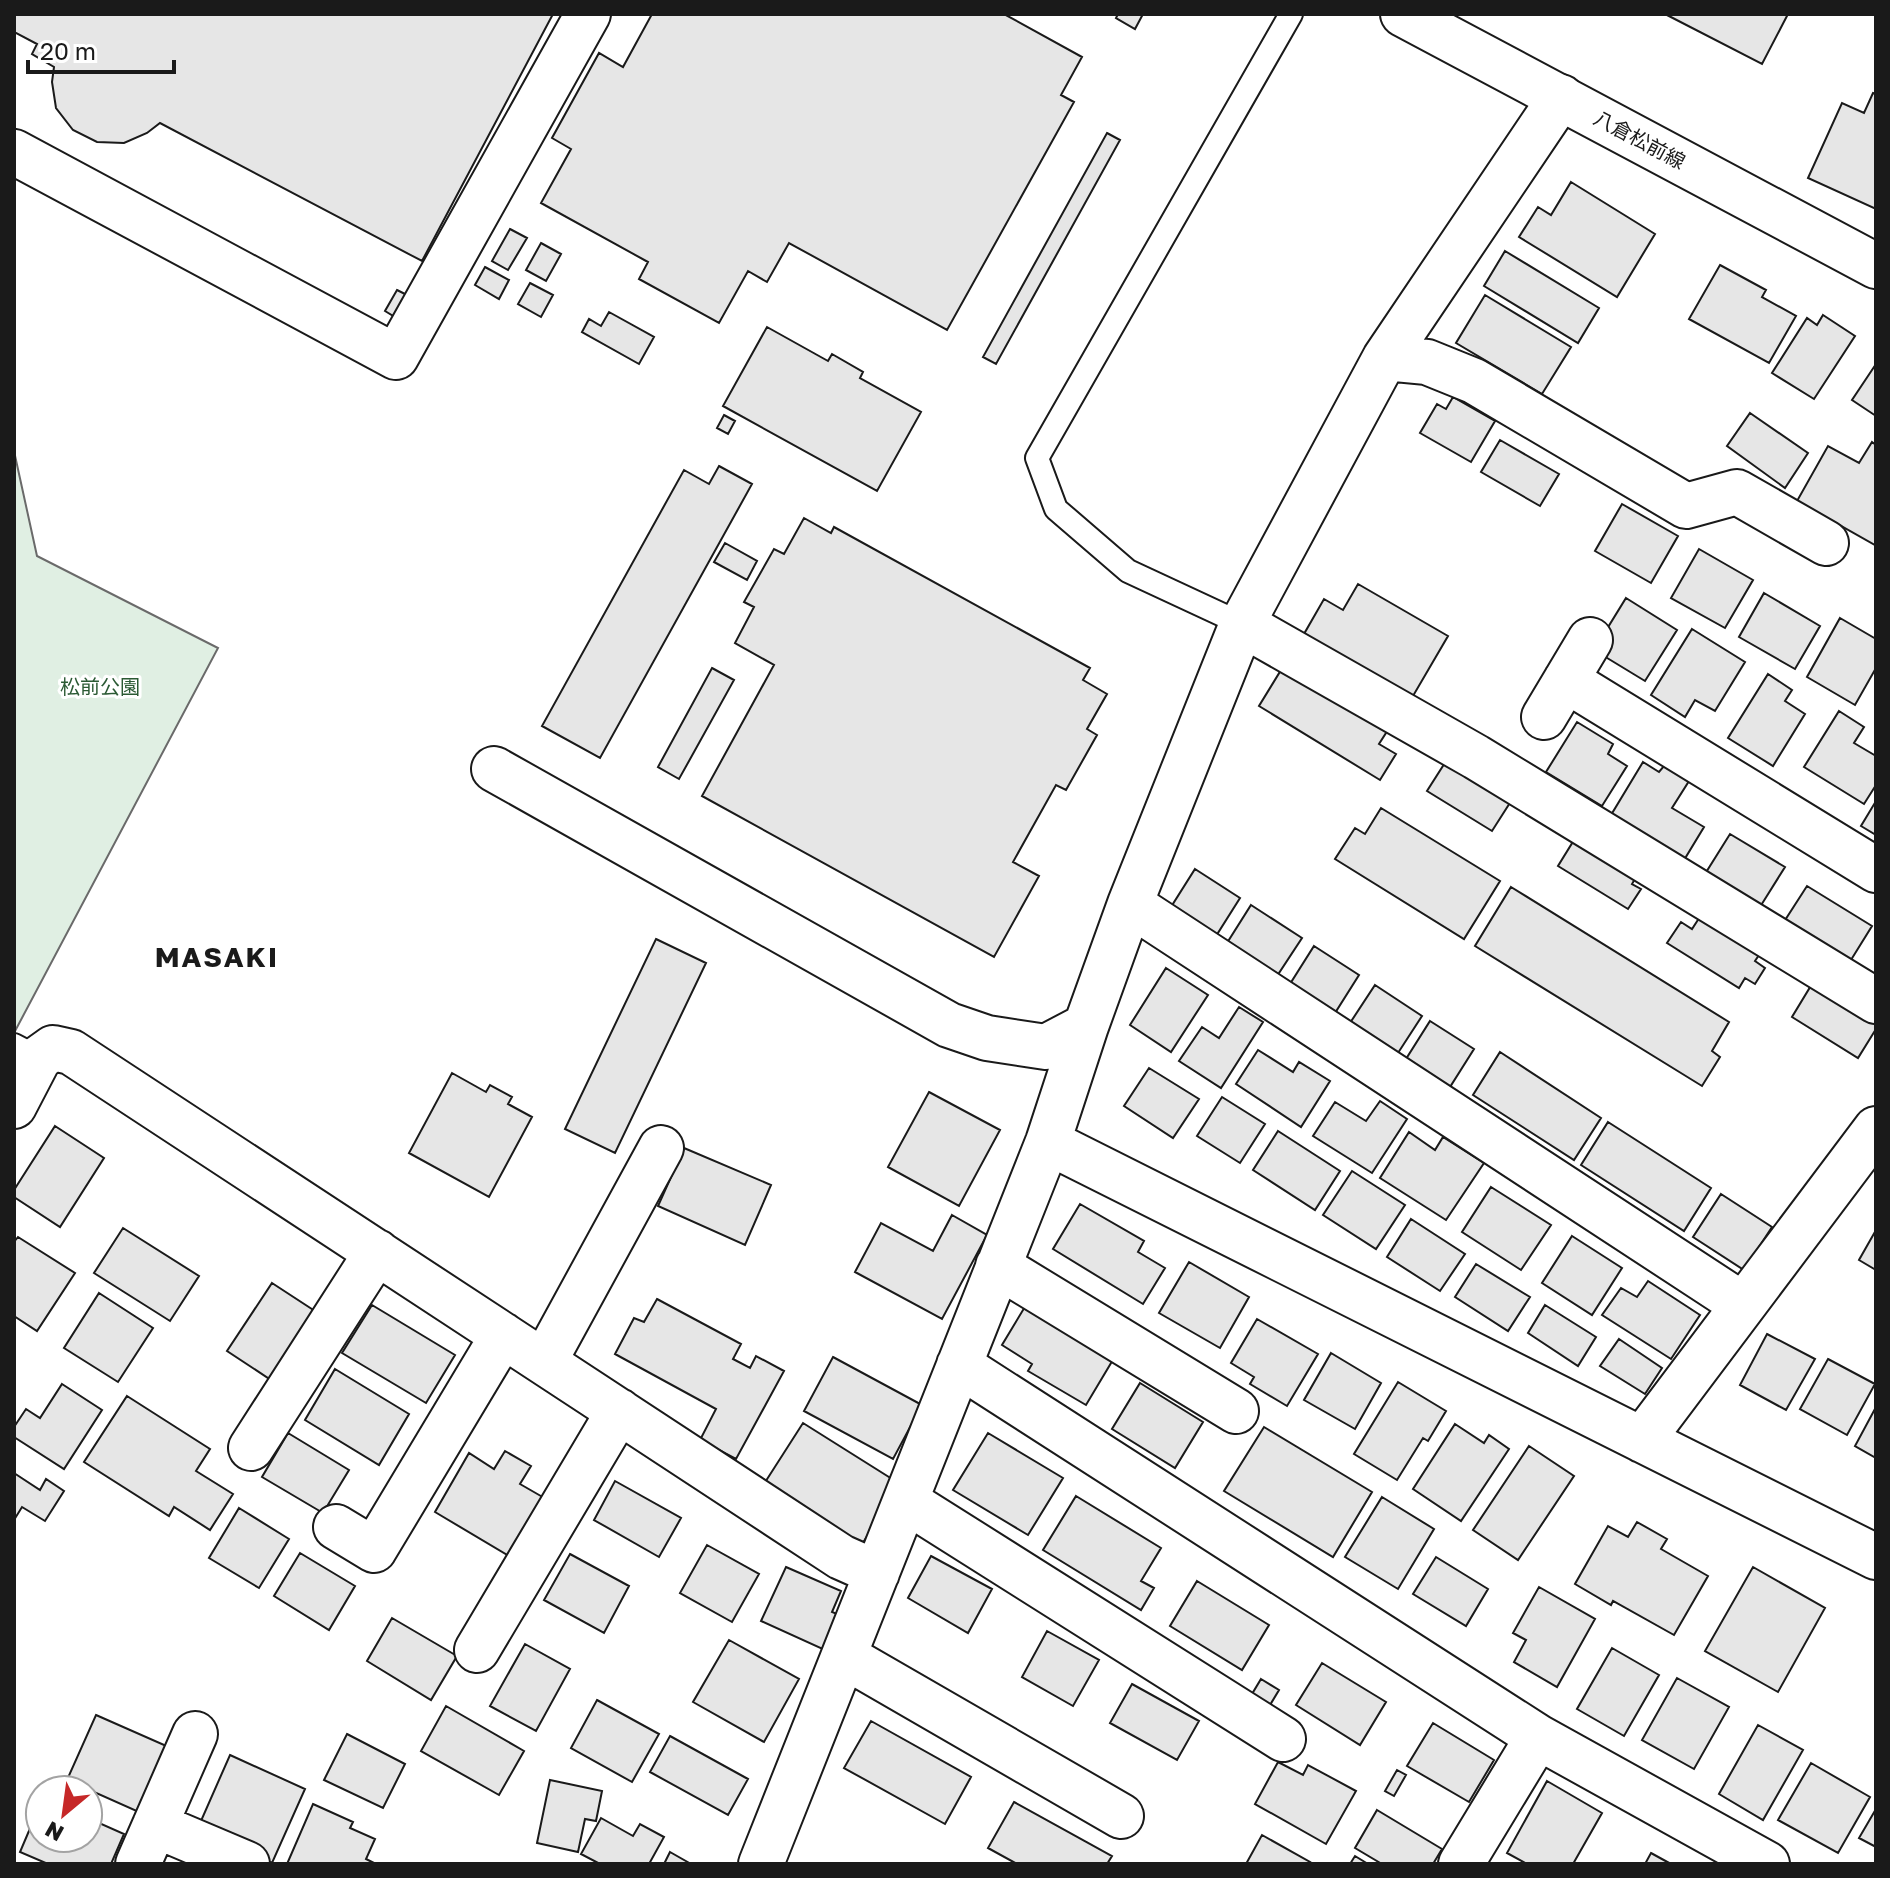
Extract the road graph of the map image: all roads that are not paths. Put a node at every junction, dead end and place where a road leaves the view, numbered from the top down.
1 (588, 14) edge
2 (1291, 14) edge
3 (1403, 14) edge
4 (1561, 97) junction
5 (14, 152) edge
6 (1876, 266) edge
7 (1385, 358) junction
8 (1826, 543) dead end
9 (1242, 624) junction
10 (1590, 640) dead end
11 (1566, 680) junction
12 (1544, 717) dead end
13 (494, 769) dead end
14 (1876, 870) edge
15 (1130, 904) junction
16 (1876, 1001) edge
17 (1086, 1026) junction
18 (27, 1052) edge
19 (14, 1106) edge
20 (1876, 1129) edge
21 (1048, 1142) junction
22 (661, 1148) dead end
23 (377, 1252) junction
24 (998, 1266) junction
25 (1743, 1305) junction
26 (503, 1335) junction
27 (544, 1362) junction
28 (959, 1365) junction
29 (619, 1411) junction
30 (1236, 1411) dead end
31 (1642, 1440) junction
32 (251, 1448) dead end
33 (906, 1501) junction
34 (336, 1527) dead end
35 (1876, 1557) edge
36 (877, 1573) junction
37 (477, 1650) dead end
38 (844, 1656) junction
39 (195, 1734) dead end
40 (1538, 1737) junction
41 (1283, 1739) dead end
42 (1121, 1816) dead end
43 (146, 1845) edge
44 (247, 1864) edge
45 (761, 1864) edge
46 (1461, 1864) edge
47 (1767, 1864) edge

1 - 5 street
2 - 9 lane
3 - 4 street, 八倉松前線
4 - 6 street, 八倉松前線
4 - 7 street
7 - 8 street
7 - 9 street
9 - 15 street
9 - 16 street
10 - 11 street
11 - 12 street
11 - 14 street
13 - 17 street
15 - 17 street
15 - 25 street
17 - 21 street
18 - 19 street
18 - 23 street
20 - 25 street
21 - 24 street
21 - 31 street
22 - 27 street
23 - 26 street
23 - 32 street
24 - 28 street
24 - 30 street
25 - 31 street
26 - 27 street
26 - 34 street
27 - 29 street
28 - 33 street
28 - 40 street
29 - 36 street
29 - 37 street
31 - 35 street
33 - 36 street
33 - 41 street
36 - 38 street
38 - 42 street
38 - 45 street
39 - 43 street
40 - 46 street
40 - 47 street
43 - 44 street

